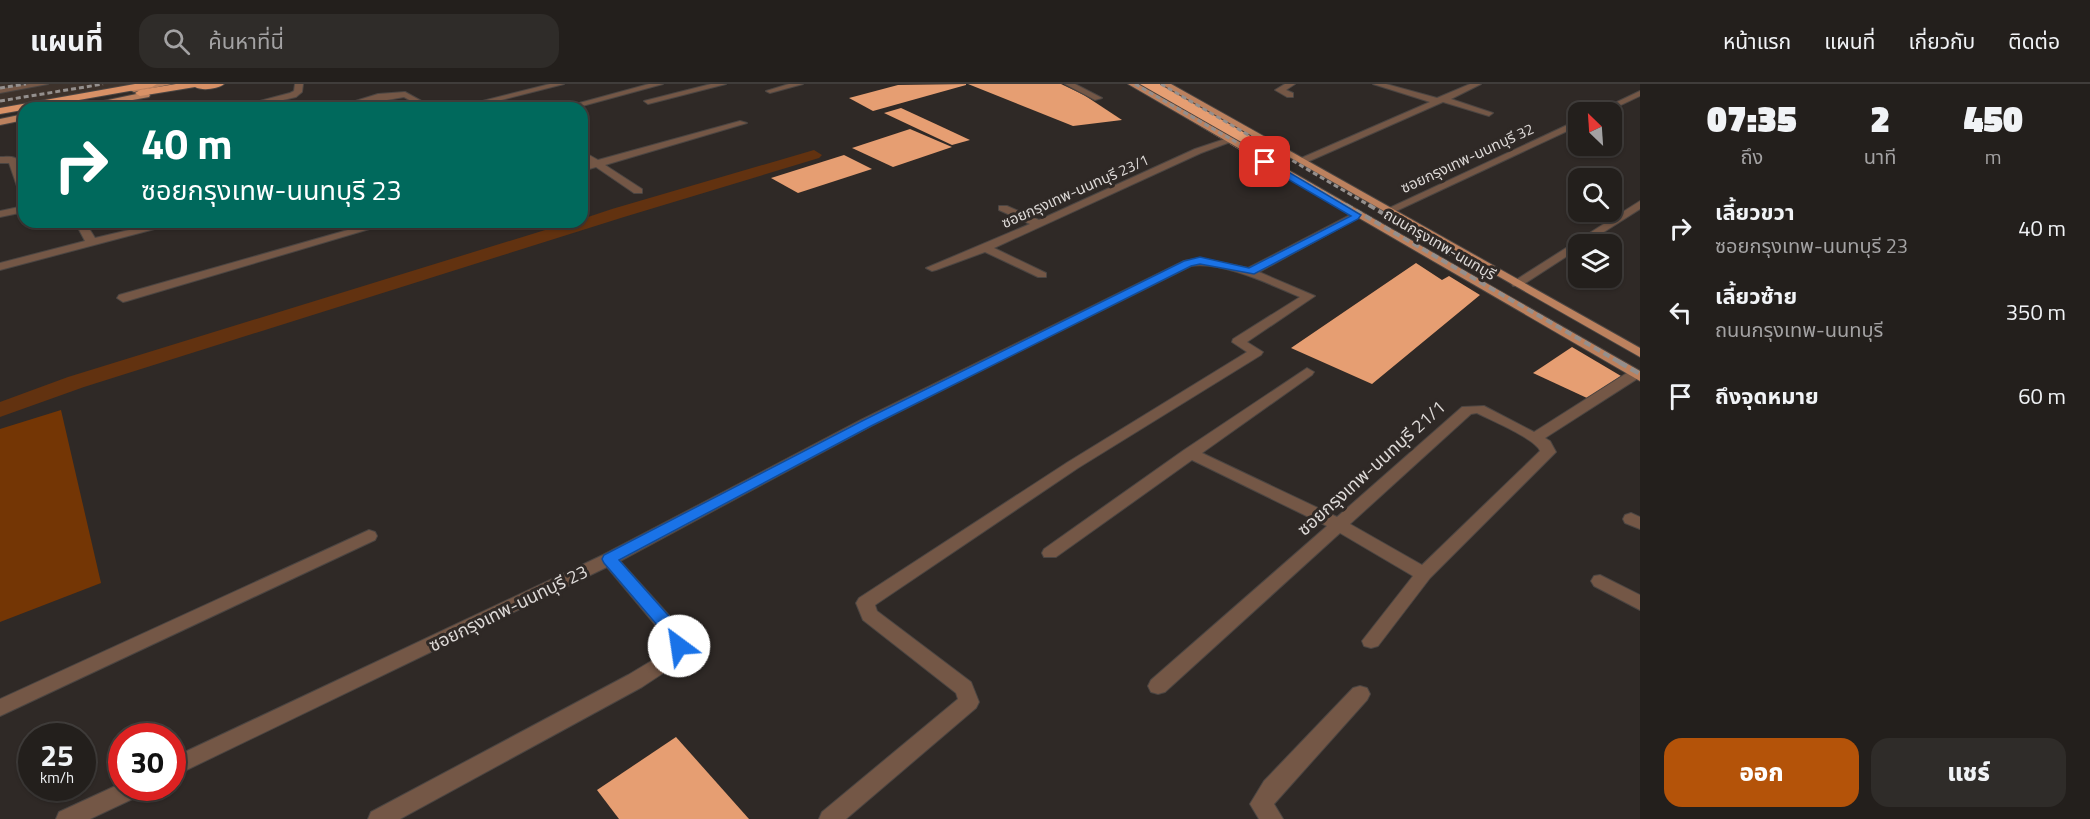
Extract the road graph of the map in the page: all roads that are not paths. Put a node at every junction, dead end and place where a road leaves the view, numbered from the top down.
1 (44, 84) edge
2 (152, 84) edge
3 (168, 84) edge
4 (219, 84) edge
5 (299, 84) edge
6 (560, 84) edge
7 (616, 84) edge
8 (636, 84) edge
9 (659, 84) edge
10 (722, 84) edge
11 (796, 84) edge
12 (1069, 84) edge
13 (1132, 84) edge
14 (1165, 84) edge
15 (1291, 84) edge
16 (1377, 84) edge
17 (1478, 84) edge
18 (202, 85) edge
19 (533, 87) edge
20 (0, 91) edge
21 (770, 91) dead end
22 (1640, 93) edge
23 (1290, 95) dead end
24 (1098, 98) dead end
25 (1440, 100) junction
26 (648, 101) dead end
27 (54, 102) edge
28 (65, 102) edge
29 (96, 102) edge
30 (124, 102) edge
31 (263, 102) edge
32 (356, 102) edge
33 (419, 102) edge
34 (480, 102) edge
35 (588, 102) edge
36 (1621, 102) edge
37 (18, 109) edge
38 (18, 110) edge
39 (0, 112) edge
40 (1489, 113) dead end
41 (18, 117) edge
42 (0, 120) edge
43 (742, 123) dead end
44 (1568, 128) edge
45 (1228, 141) junction
46 (588, 158) edge
47 (0, 159) edge
48 (1302, 161) junction
49 (597, 164) junction
50 (588, 166) edge
51 (18, 170) edge
52 (638, 191) dead end
53 (1640, 204) edge
54 (1003, 208) dead end
55 (18, 210) edge
56 (1390, 210) junction
57 (0, 214) edge
58 (1356, 215) junction
59 (1040, 224) junction
60 (83, 228) edge
61 (151, 228) edge
62 (351, 228) edge
63 (93, 242) junction
64 (985, 248) junction
65 (0, 267) edge
66 (932, 268) dead end
67 (1251, 272) junction
68 (1042, 275) dead end
69 (1517, 283) junction
70 (1490, 292) junction
71 (123, 298) dead end
72 (1640, 353) edge
73 (1307, 372) dead end
74 (1638, 376) edge
75 (1535, 438) junction
76 (1189, 453) junction
77 (1338, 524) junction
78 (369, 536) dead end
79 (1050, 553) dead end
80 (609, 559) junction
81 (1424, 574) junction
82 (1600, 581) dead end
83 (1640, 603) edge
84 (1371, 641) dead end
85 (1158, 686) dead end
86 (1360, 694) dead end
87 (0, 708) edge
88 (186, 761) edge
89 (108, 800) edge
90 (67, 819) edge
91 (380, 819) edge
92 (830, 819) edge
93 (1272, 819) edge

1 - 20 street
2 - 27 highway
3 - 28 main road
4 - 18 highway
5 - 31 street
6 - 19 street
7 - 8 street
9 - 35 street
10 - 26 street
11 - 21 street
12 - 24 street
13 - 45 main road, ถนนกรุงเทพ-นนทบุรี
14 - 48 main road, ถนนกรุงเทพ-นนทบุรี
15 - 23 street
16 - 25 street
17 - 25 street
18 - 29 highway
18 - 30 main road
19 - 34 street
22 - 36 street
25 - 40 street
25 - 48 street
32 - 33 street
37 - 39 highway
38 - 39 main road
41 - 42 highway
43 - 49 street
44 - 56 street, ซอยกรุงเทพ-นนทบุรี 32
45 - 58 main road, ถนนกรุงเทพ-นนทบุรี
45 - 59 street, ซอยกรุงเทพ-นนทบุรี 23/1
46 - 49 street
47 - 51 street
48 - 56 main road, ถนนกรุงเทพ-นนทบุรี
49 - 50 street
49 - 52 street
53 - 69 street
54 - 59 street
55 - 57 street
56 - 69 main road, ถนนกรุงเทพ-นนทบุรี
58 - 67 street
58 - 70 main road, ถนนกรุงเทพ-นนทบุรี
59 - 64 street, ซอยกรุงเทพ-นนทบุรี 23/1
60 - 63 street
61 - 63 street
62 - 71 street
63 - 65 street
64 - 66 street, ซอยกรุงเทพ-นนทบุรี 23/1
64 - 68 street
67 - 80 street, ซอยกรุงเทพ-นนทบุรี 23
67 - 92 street, ซอยกรุงเทพ-นนทบุรี 23
69 - 70 main road
69 - 72 main road, ถนนกรุงเทพ-นนทบุรี
70 - 74 main road, ถนนกรุงเทพ-นนทบุรี
73 - 76 street
74 - 75 street
75 - 77 street, ซอยกรุงเทพ-นนทบุรี 21/1
75 - 81 street
76 - 77 street
76 - 79 street
77 - 81 street
77 - 85 street, ซอยกรุงเทพ-นนทบุรี 21/1
78 - 87 street
80 - 88 street, ซอยกรุงเทพ-นนทบุรี 23
80 - 91 street
81 - 84 street
82 - 83 street
86 - 93 street
89 - 90 street

